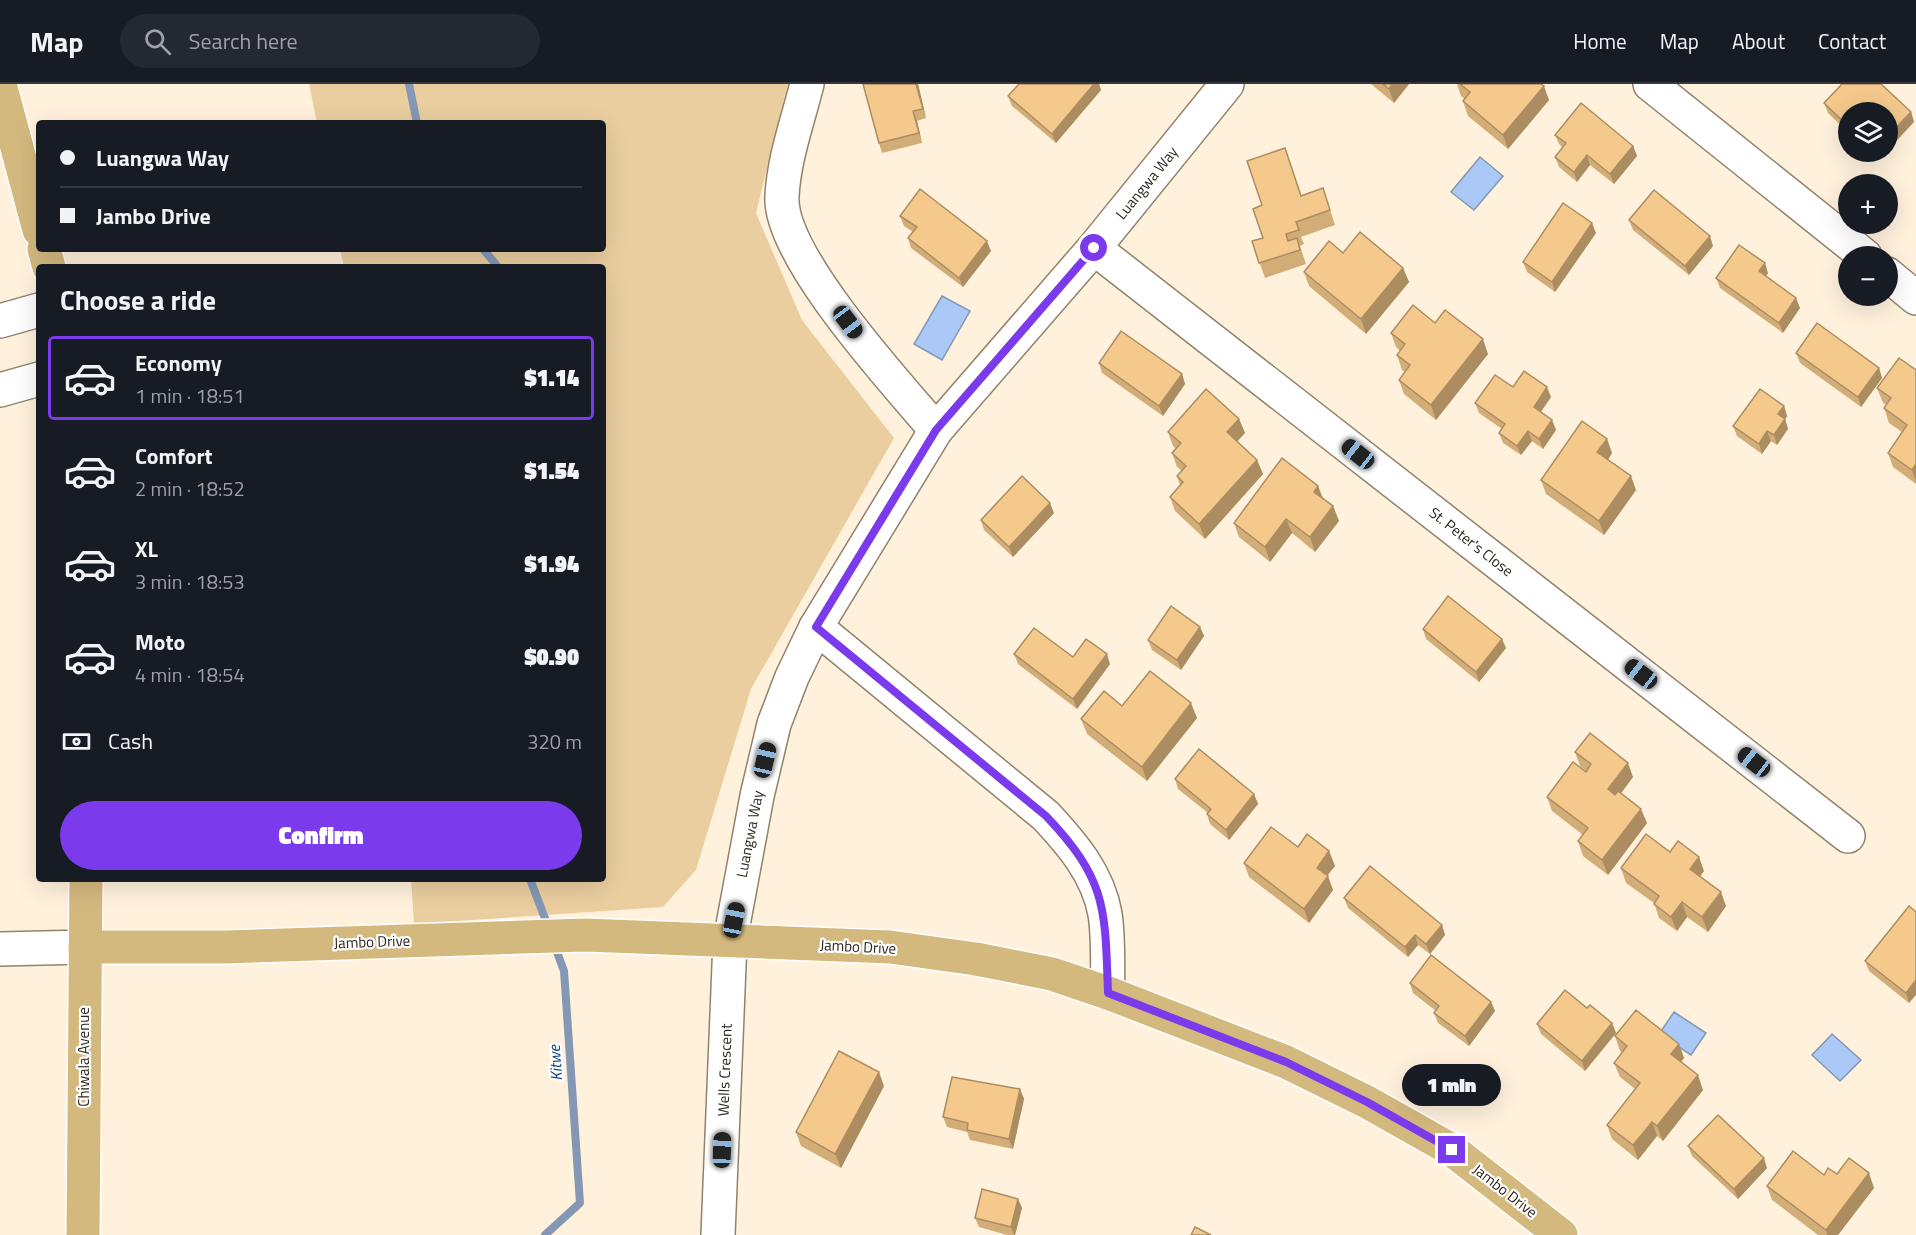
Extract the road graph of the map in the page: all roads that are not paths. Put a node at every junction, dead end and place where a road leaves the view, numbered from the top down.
1 (0, 84) edge
2 (807, 84) edge
3 (1227, 84) edge
4 (1650, 84) edge
5 (36, 219) edge
6 (1852, 246) edge
7 (1094, 248) junction
8 (1898, 283) edge
9 (1916, 298) edge
10 (36, 311) edge
11 (0, 321) edge
12 (36, 380) edge
13 (0, 390) edge
14 (936, 430) junction
15 (816, 627) junction
16 (1848, 836) dead end
17 (86, 882) edge
18 (730, 941) junction
19 (85, 947) junction
20 (0, 949) edge
21 (1108, 993) junction
22 (83, 1235) edge
23 (718, 1235) edge
24 (1561, 1235) edge

1 - 5 main road
2 - 14 street
3 - 7 street, Luangwa Way
4 - 6 street
7 - 14 street, Luangwa Way
7 - 16 street, St. Peter's Close
8 - 9 street
10 - 11 street
12 - 13 street
14 - 15 street, Luangwa Way
15 - 18 street, Luangwa Way
15 - 21 street
17 - 19 main road, Chiwala Avenue
18 - 19 main road, Jambo Drive
18 - 21 main road, Jambo Drive
18 - 23 street, Wells Crescent
19 - 20 street
19 - 22 main road, Chiwala Avenue
21 - 24 main road, Jambo Drive

